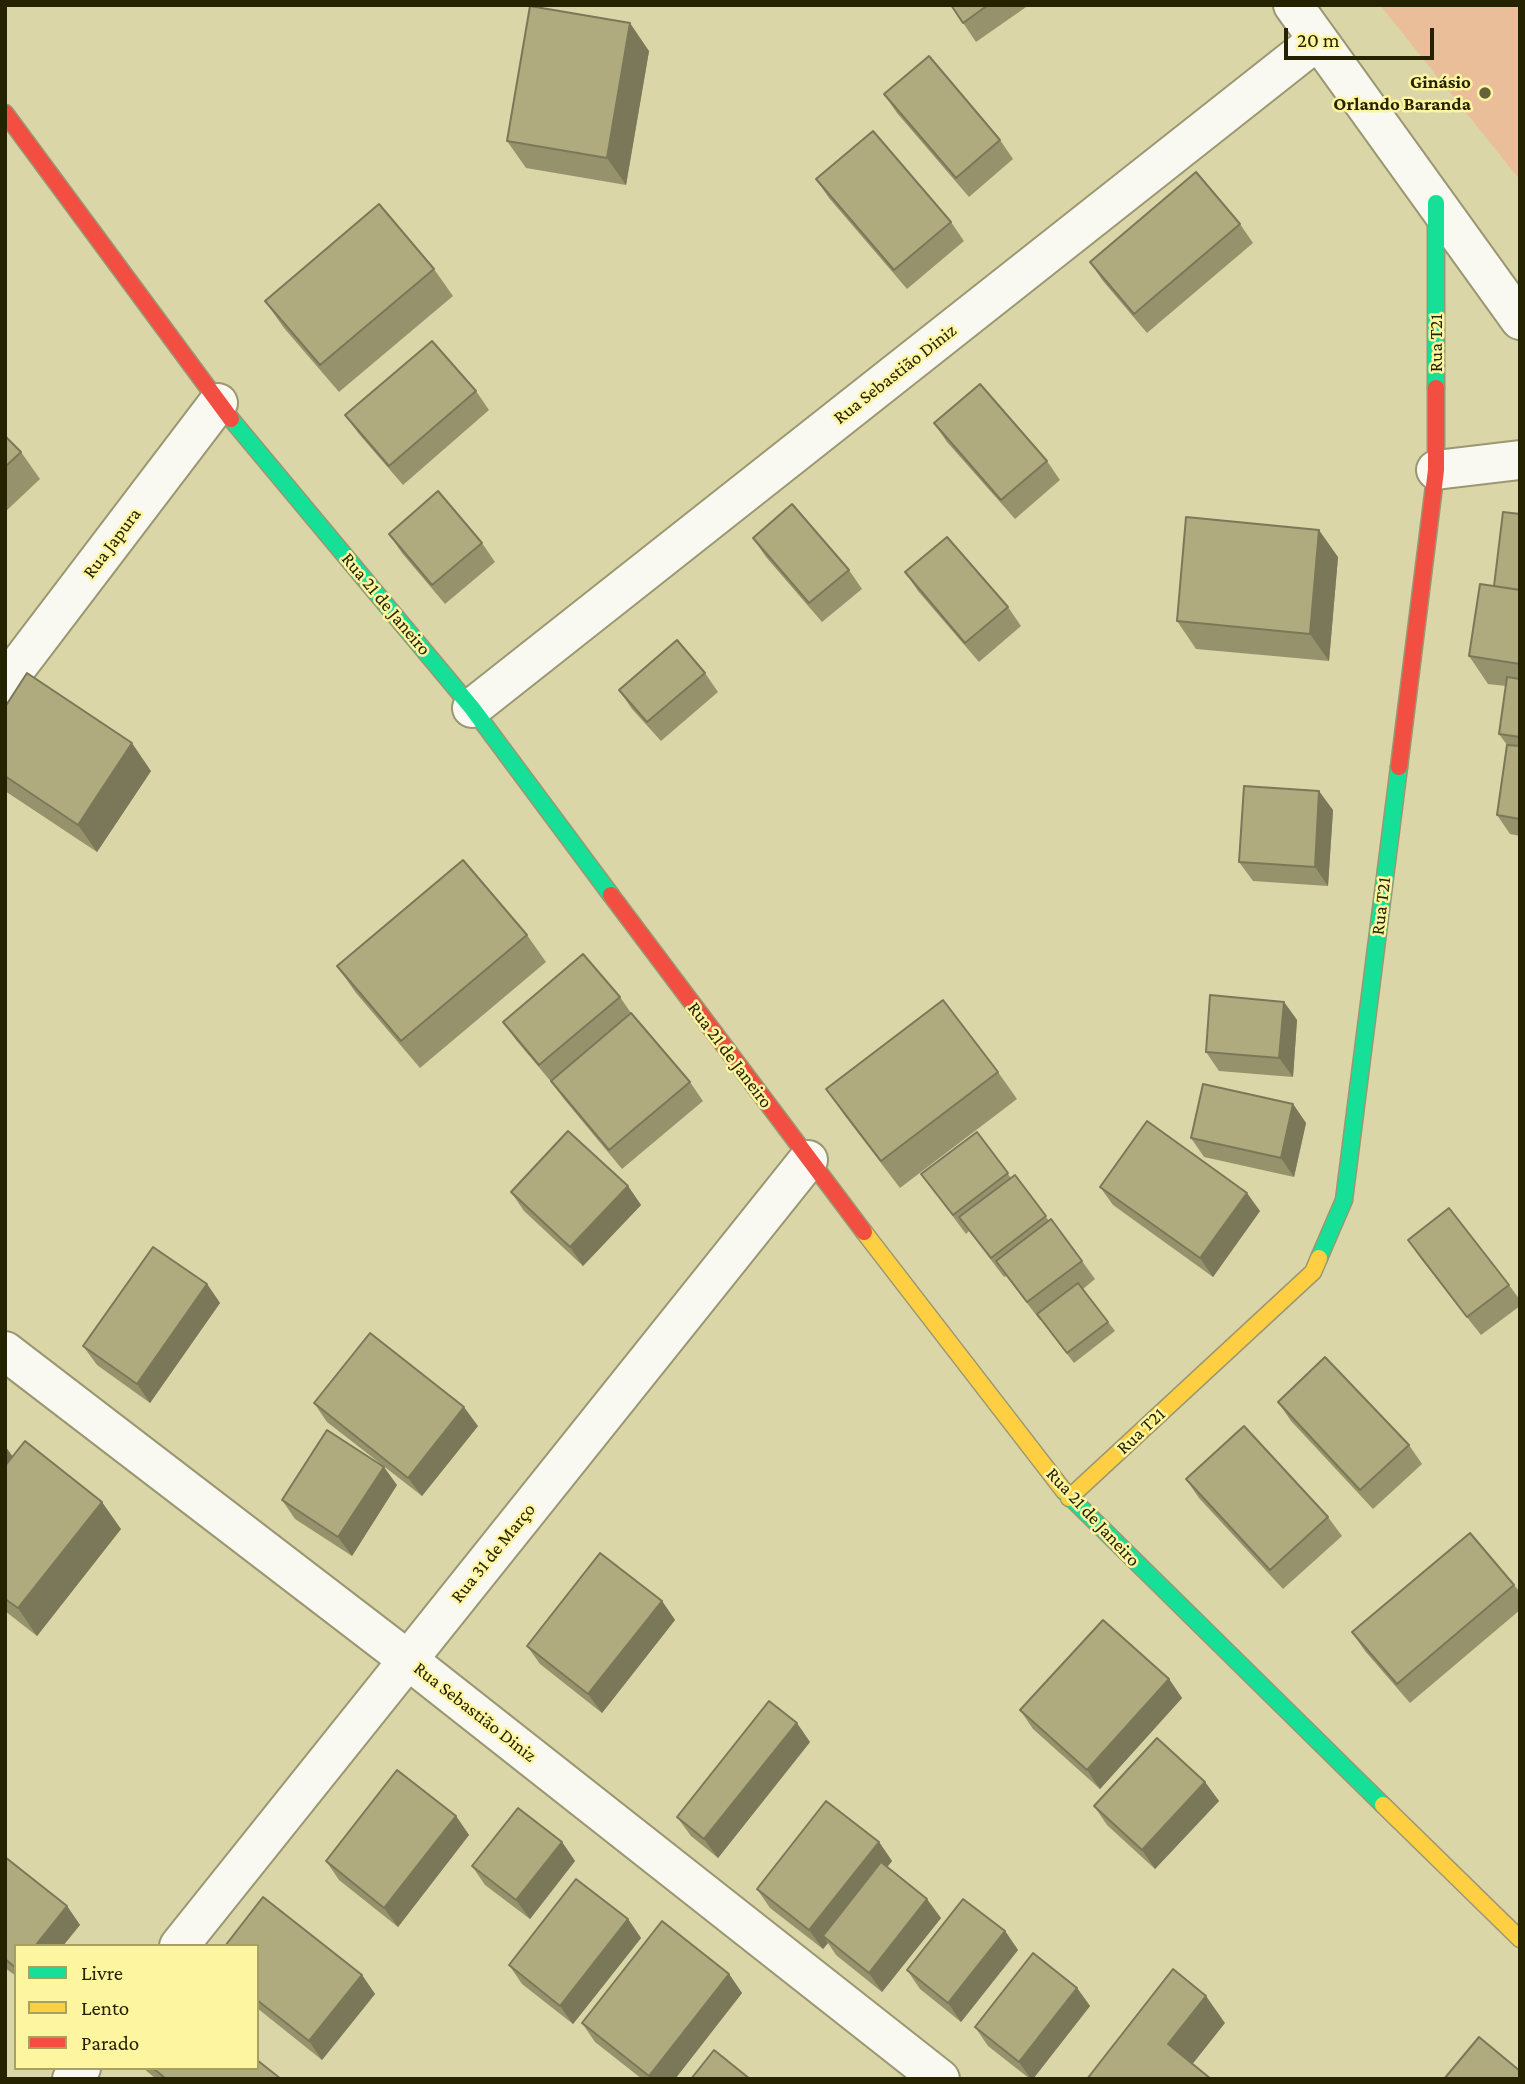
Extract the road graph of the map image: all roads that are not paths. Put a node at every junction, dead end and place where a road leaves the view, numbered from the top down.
1 (1293, 5) edge
2 (1318, 40) junction
3 (5, 113) edge
4 (1436, 203) junction
5 (1520, 320) edge
6 (218, 403) junction
7 (1520, 460) edge
8 (1436, 470) junction
9 (5, 683) edge
10 (472, 708) junction
11 (808, 1160) junction
12 (5, 1351) edge
13 (1069, 1498) junction
14 (408, 1660) junction
15 (1520, 1939) edge
16 (181, 1944) edge
17 (940, 2079) edge

1 - 2 street
2 - 4 street
2 - 10 street, Rua Sebastião Diniz
3 - 6 street, Rua 21 de Janeiro
4 - 5 street
4 - 8 street, Rua T21
6 - 9 street, Rua Japura
6 - 10 street, Rua 21 de Janeiro
7 - 8 street
8 - 13 street, Rua T21
10 - 11 street, Rua 21 de Janeiro
11 - 13 street, Rua 21 de Janeiro
11 - 14 street, Rua 31 de Março
12 - 14 street, Rua Sebastião Diniz
13 - 15 street, Rua 21 de Janeiro
14 - 16 street, Rua 31 de Março
14 - 17 street, Rua Sebastião Diniz

